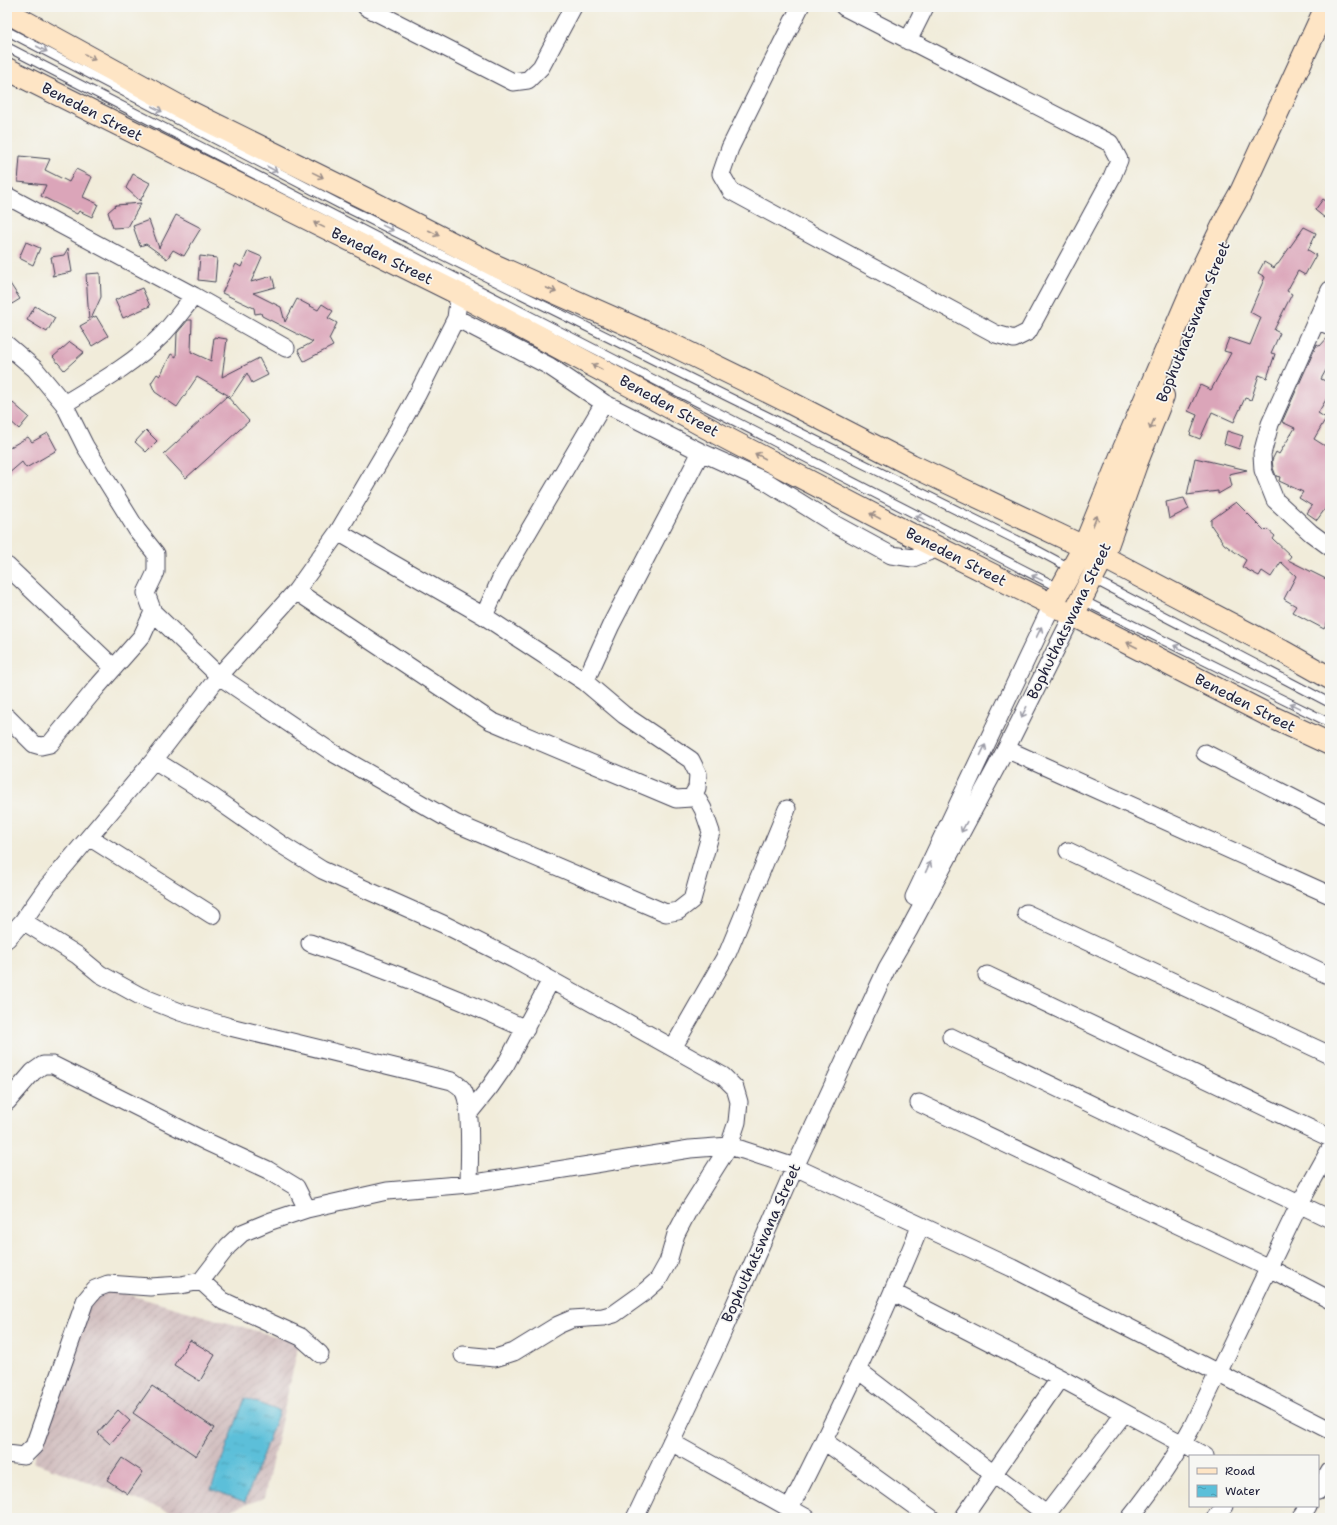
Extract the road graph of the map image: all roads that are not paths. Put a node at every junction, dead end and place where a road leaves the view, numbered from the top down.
1 (366, 7) edge
2 (573, 7) edge
3 (800, 7) edge
4 (844, 7) edge
5 (925, 7) edge
6 (1326, 7) edge
7 (7, 12) edge
8 (7, 31) edge
9 (908, 41) junction
10 (7, 47) edge
11 (7, 69) edge
12 (1242, 192) junction
13 (7, 196) edge
14 (1330, 290) edge
15 (459, 294) junction
16 (194, 296) junction
17 (456, 318) junction
18 (1323, 323) edge
19 (7, 345) edge
20 (286, 348) dead end
21 (604, 403) junction
22 (64, 404) junction
23 (701, 452) junction
24 (338, 532) junction
25 (1084, 547) junction
26 (1330, 547) edge
27 (938, 548) junction
28 (1104, 557) junction
29 (7, 566) edge
30 (1082, 574) junction
31 (296, 591) junction
32 (1068, 600) junction
33 (153, 612) junction
34 (484, 616) junction
35 (114, 668) junction
36 (219, 676) junction
37 (1330, 678) edge
38 (585, 682) junction
39 (1330, 703) edge
40 (7, 717) edge
41 (1330, 723) edge
42 (1330, 744) edge
43 (1006, 749) junction
44 (1204, 753) dead end
45 (154, 760) junction
46 (694, 793) junction
47 (787, 809) dead end
48 (1330, 816) edge
49 (89, 837) junction
50 (1068, 851) dead end
51 (1330, 895) edge
52 (1026, 913) dead end
53 (212, 915) dead end
54 (23, 921) junction
55 (7, 939) edge
56 (310, 943) dead end
57 (887, 968) junction
58 (987, 975) dead end
59 (1330, 976) edge
60 (551, 980) junction
61 (526, 1029) junction
62 (951, 1038) dead end
63 (673, 1048) junction
64 (1330, 1056) edge
65 (7, 1102) edge
66 (919, 1103) dead end
67 (468, 1113) junction
68 (1330, 1138) edge
69 (729, 1146) junction
70 (1330, 1149) edge
71 (795, 1167) junction
72 (469, 1184) junction
73 (1299, 1205) junction
74 (307, 1209) junction
75 (1330, 1219) edge
76 (920, 1226) junction
77 (1269, 1268) junction
78 (201, 1280) junction
79 (894, 1293) junction
80 (1330, 1300) edge
81 (320, 1354) dead end
82 (463, 1355) dead end
83 (858, 1370) junction
84 (1218, 1374) junction
85 (1060, 1378) junction
86 (1124, 1413) junction
87 (1330, 1430) edge
88 (824, 1441) junction
89 (671, 1442) junction
90 (1183, 1443) junction
91 (7, 1454) edge
92 (1203, 1455) edge
93 (1330, 1471) edge
94 (994, 1475) junction
95 (1319, 1489) edge
96 (1223, 1507) edge
97 (1307, 1507) edge
98 (790, 1508) junction
99 (1047, 1517) edge
100 (635, 1518) edge
101 (807, 1518) edge
102 (931, 1518) edge
103 (963, 1518) edge
104 (1130, 1518) edge
105 (1215, 1518) edge
106 (1300, 1518) edge

1 - 2 street
3 - 9 street
4 - 9 street
5 - 9 street
6 - 12 main road, Bophuthatswana Street
7 -> 25 main road
8 -> 30 lane
32 -> 10 lane
15 -> 11 main road, Beneden Street
25 -> 12 main road, Bophuthatswana Street
12 -> 28 main road, Bophuthatswana Street
13 - 16 street
14 - 18 street
15 - 17 street
27 -> 15 main road, Beneden Street
16 - 20 street
16 - 22 street
17 - 21 street
17 - 24 street
18 - 26 street
19 - 22 street
21 - 23 street
21 - 34 street
22 - 33 street
23 - 27 street
23 - 38 street
24 - 31 street
24 - 34 street
25 - 28 main road
25 - 30 main road, Bophuthatswana Street
27 - 32 main road, Beneden Street
28 - 30 main road, Bophuthatswana Street
28 - 37 main road
29 - 35 street
30 - 32 main road, Bophuthatswana Street
30 - 39 lane
31 - 36 street
31 - 46 street
41 -> 32 lane
42 -> 32 main road, Beneden Street
32 -> 43 street, Bophuthatswana Street
57 -> 32 street, Bophuthatswana Street
33 - 35 street
33 - 36 street
34 - 38 street
35 - 40 street
36 - 45 street
36 - 46 street
38 - 46 street
43 - 51 street
43 -> 57 street, Bophuthatswana Street
44 - 48 street
45 - 49 street
45 - 60 street
47 - 63 street
49 - 53 street
49 - 54 street
50 - 59 street
52 - 64 street
54 - 55 street
54 - 67 street
56 - 61 street
57 - 71 street, Bophuthatswana Street
58 - 68 street
60 - 61 street
60 - 63 street
61 - 67 street
62 - 73 street
63 - 69 street
65 - 74 street
66 - 77 street
67 - 72 street
69 - 71 street
69 - 72 street
69 - 82 street
70 - 73 street
71 - 76 street
71 - 89 street, Bophuthatswana Street
72 - 74 street
73 - 75 street
73 - 77 street
74 - 78 street
76 - 79 street
76 - 84 street
77 - 80 street
77 - 84 street
78 - 81 street
78 - 91 street
79 - 83 street
79 - 85 street
83 - 88 street
83 - 94 street
84 - 87 street
84 - 90 street
85 - 86 street
85 - 94 street
86 - 90 street
86 - 99 street
88 - 98 street
88 - 102 street
89 - 98 street
89 - 100 street, Bophuthatswana Street
90 - 92 street
90 - 104 street
93 - 95 street
94 - 99 street
94 - 103 street
96 - 105 street
97 - 106 street
98 - 101 street

